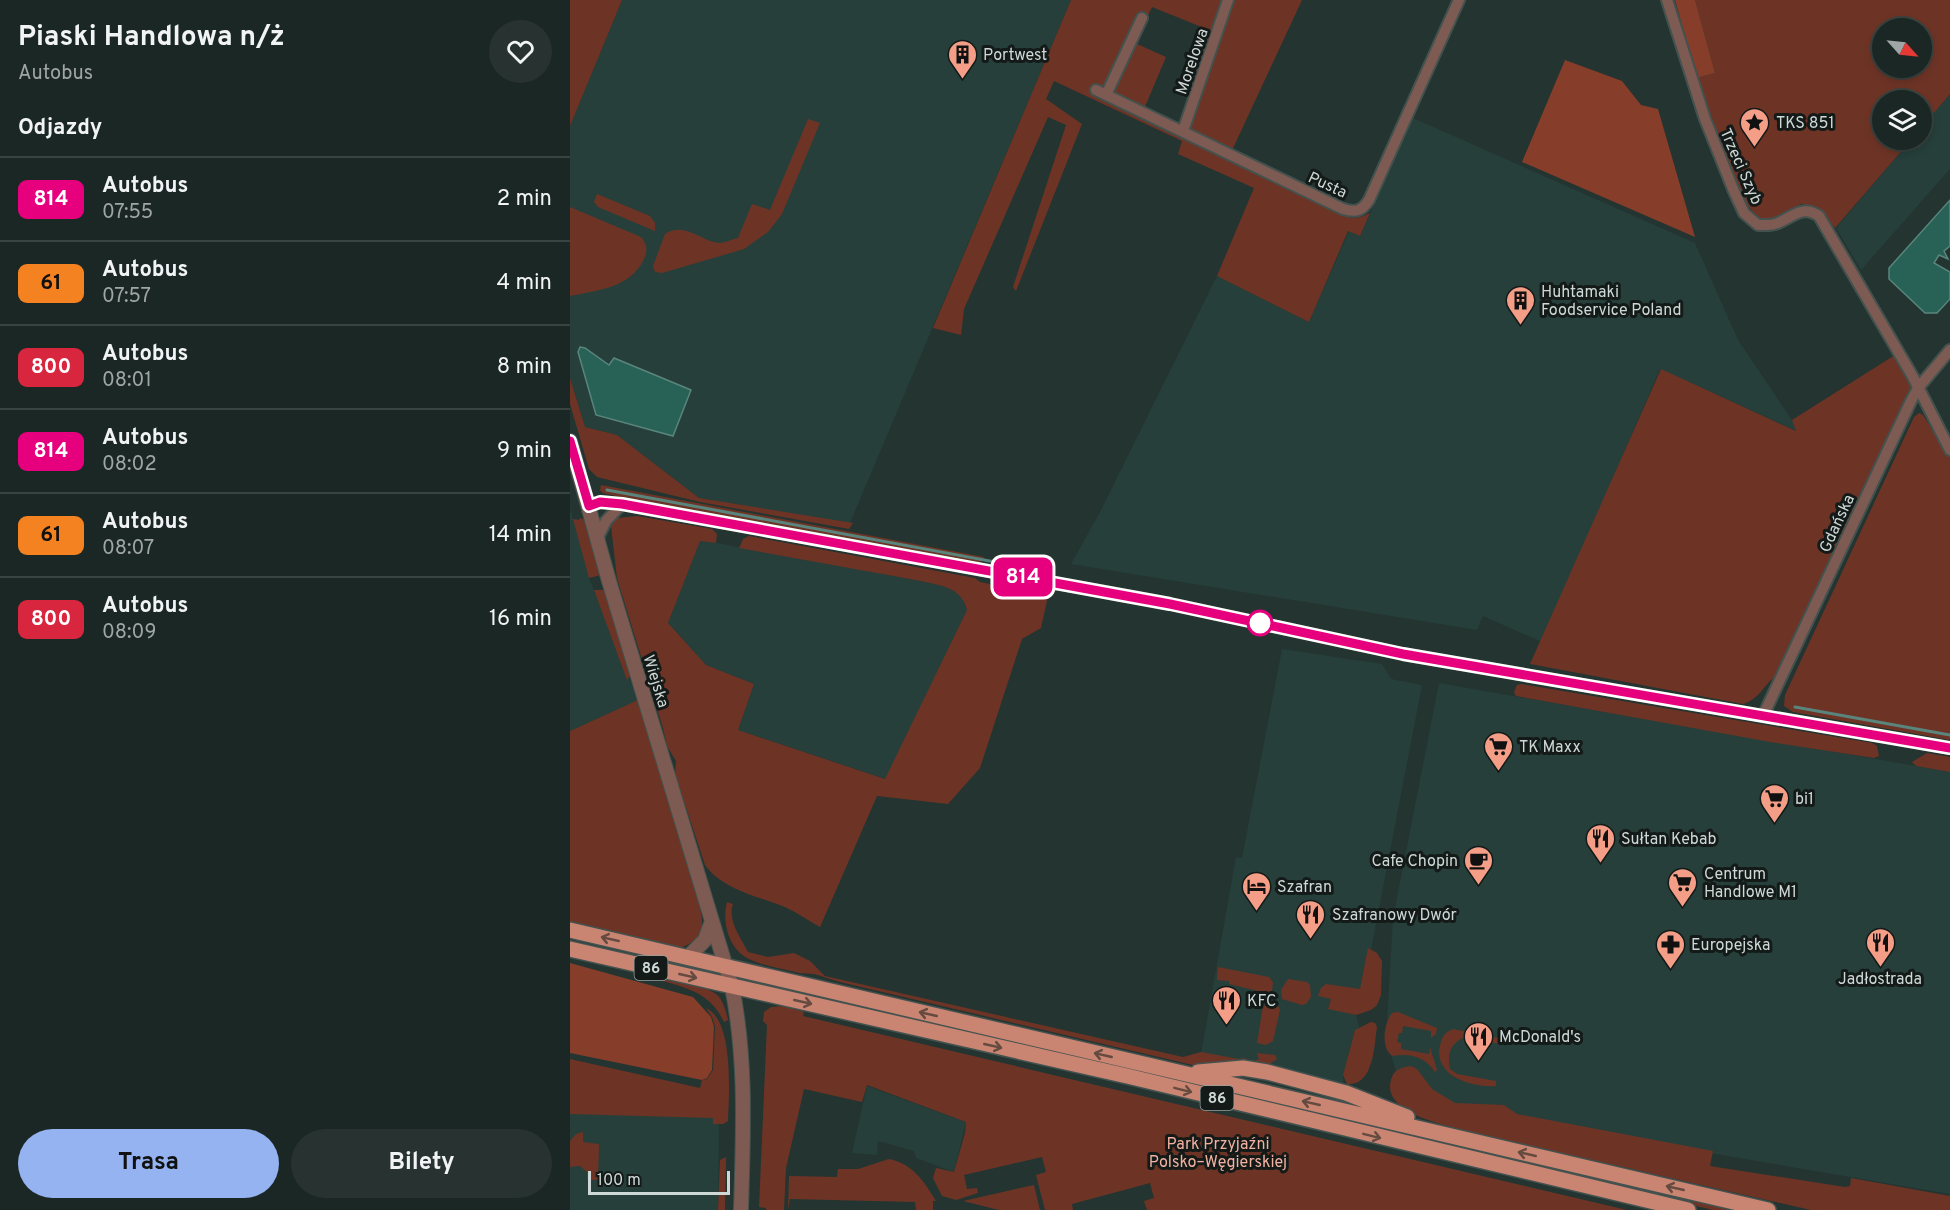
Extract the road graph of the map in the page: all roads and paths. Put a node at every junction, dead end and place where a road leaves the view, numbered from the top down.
1 (1228, 0) edge
2 (1459, 0) edge
3 (1667, 0) edge
4 (1143, 18) dead end
5 (1183, 131) junction
6 (1950, 350) edge
7 (1918, 388) junction
8 (570, 441) edge
9 (1950, 450) edge
10 (622, 504) junction
11 (589, 506) junction
12 (598, 537) junction
13 (1763, 716) junction
14 (1950, 748) edge
15 (711, 925) junction
16 (570, 930) edge
17 (570, 949) edge
18 (688, 957) junction
19 (726, 967) junction
20 (732, 987) junction
21 (741, 1210) edge
22 (1688, 1210) edge
23 (1768, 1210) edge

1 - 5 street, Morelowa
2 - 5 street, Pusta
3 - 7 street, Trzeci Szyb
4 - 5 street, Pusta
6 - 7 street, Gdańska
7 - 9 street, Trzeci Szyb
7 - 13 street, Gdańska
8 - 11 street, Wiejska
10 - 11 street
10 - 12 street
10 - 13 street
11 - 12 street, Wiejska
12 - 15 street, Wiejska
13 - 14 street
15 - 18 street
15 - 19 street, Wiejska
18 -> 16 main road, 86
17 -> 20 main road, 86
18 - 19 main road, 86
19 - 20 street, Wiejska
23 -> 19 main road, 86
20 - 21 street, Wiejska
20 -> 22 main road, 86

